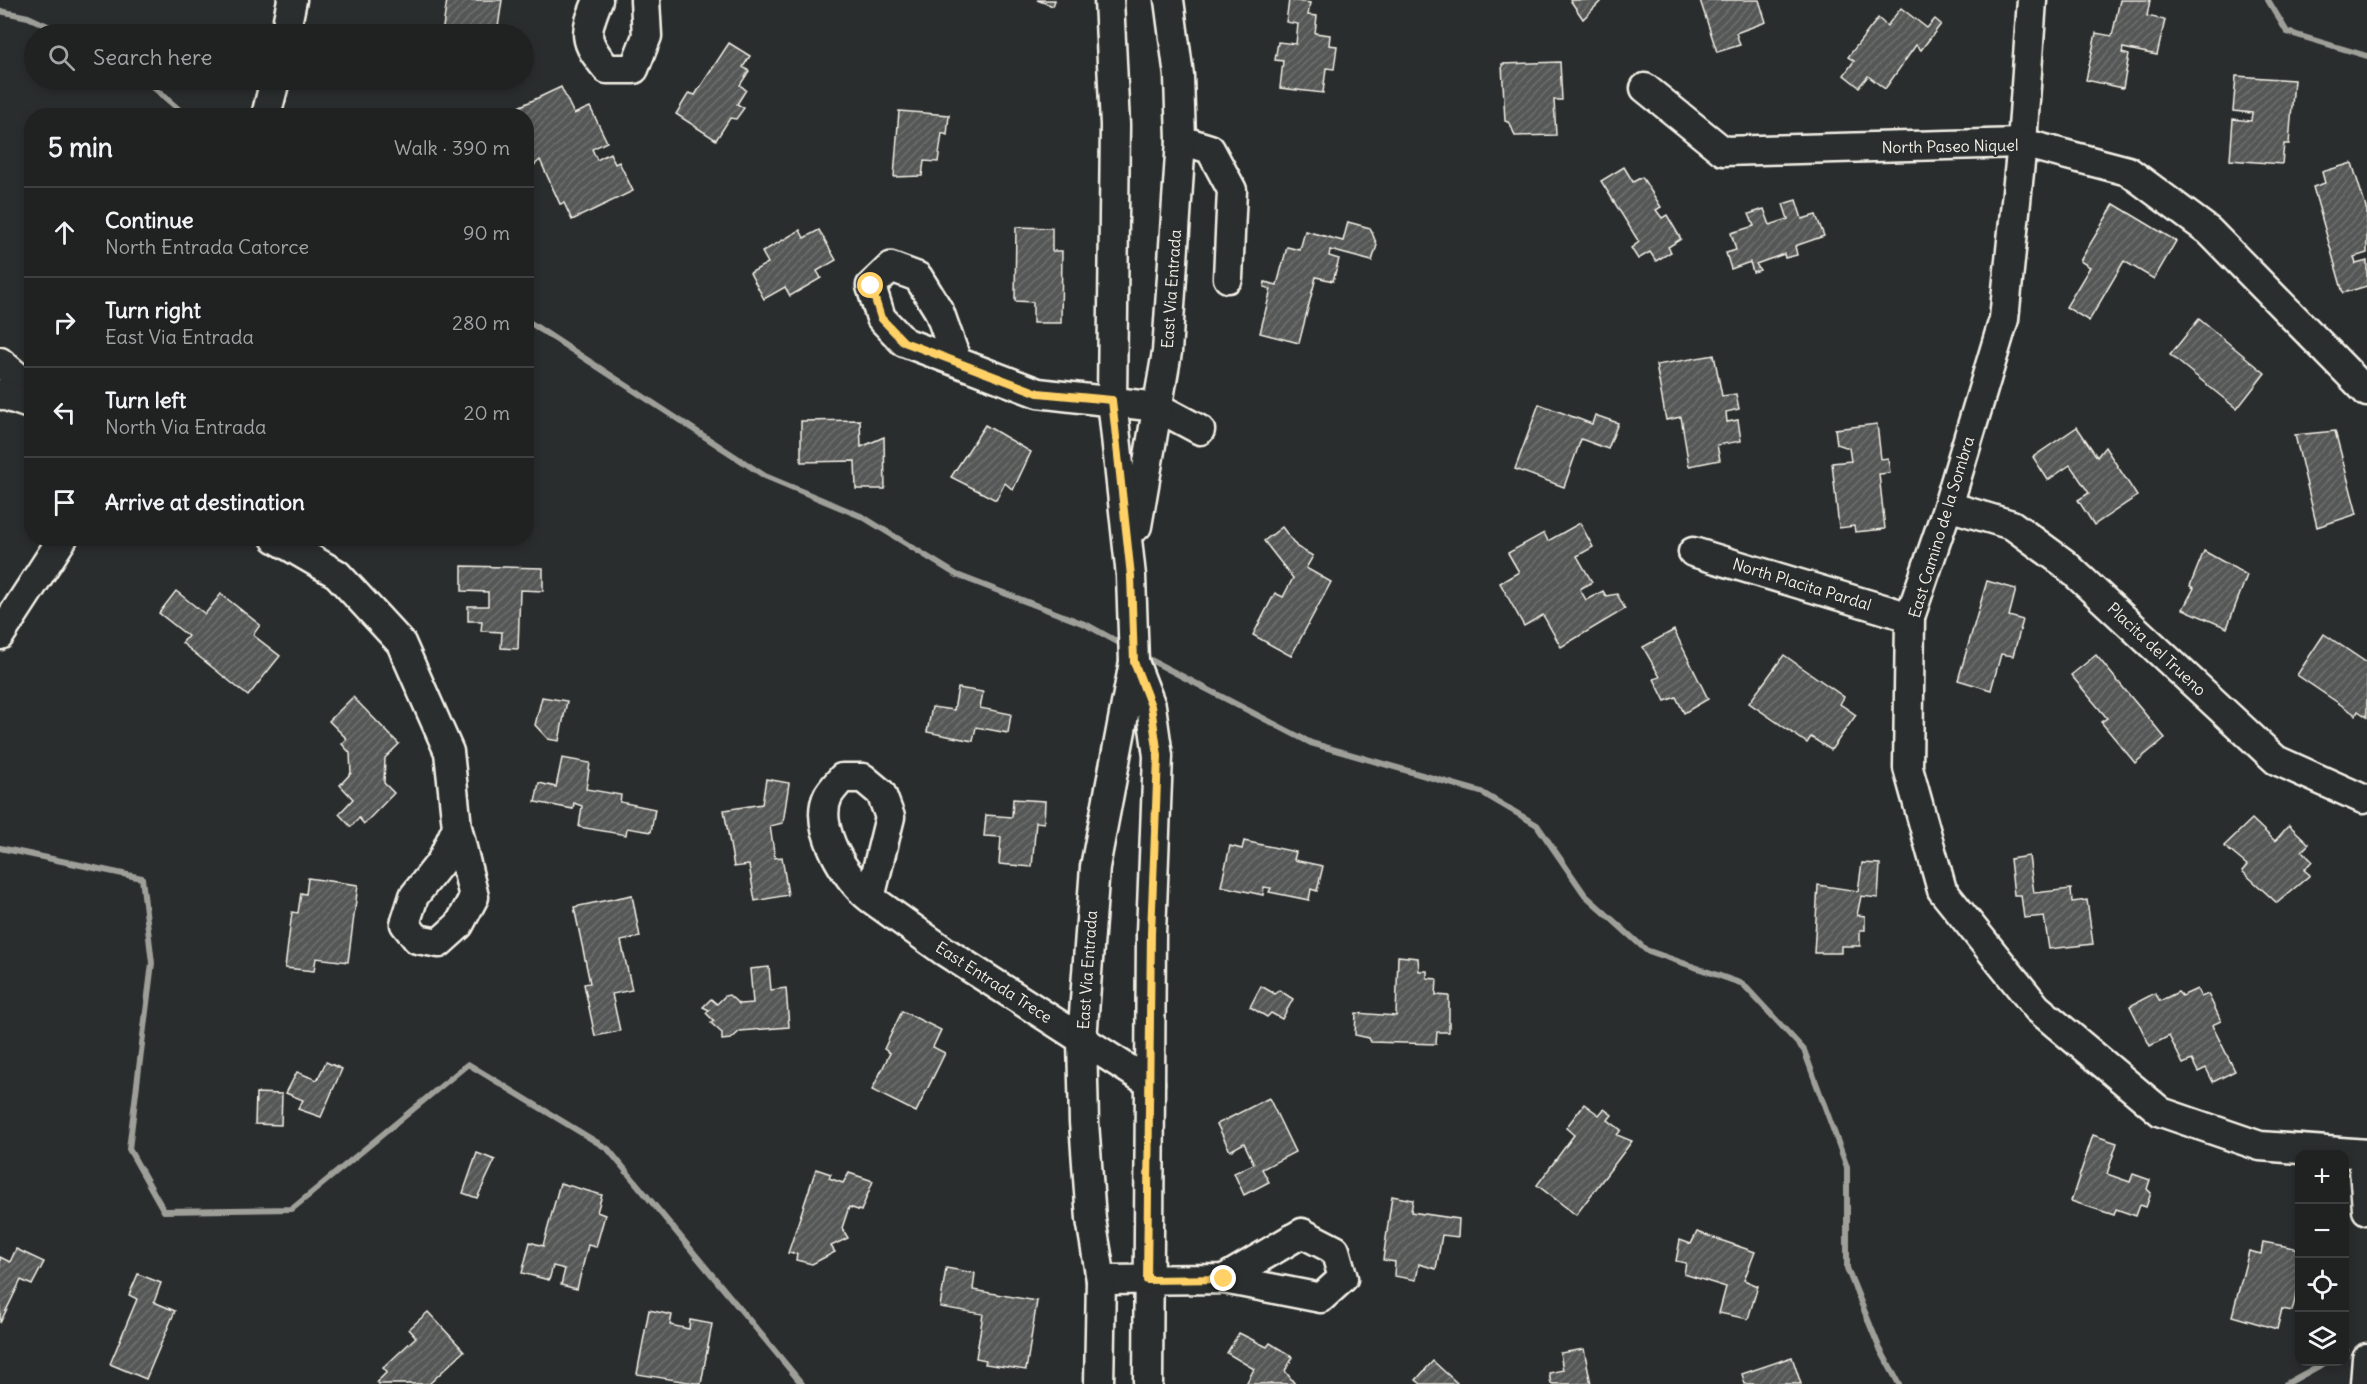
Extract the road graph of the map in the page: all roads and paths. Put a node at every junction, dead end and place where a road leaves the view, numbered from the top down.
1 (292, 0) edge
2 (598, 0) edge
3 (645, 0) edge
4 (1109, 0) edge
5 (1169, 0) edge
6 (2032, 0) edge
7 (287, 24) edge
8 (1645, 88) dead end
9 (272, 90) edge
10 (268, 108) edge
11 (1181, 140) junction
12 (2022, 143) junction
13 (1228, 279) dead end
14 (0, 362) edge
15 (957, 362) dead end
16 (24, 382) edge
17 (2367, 392) edge
18 (0, 394) edge
19 (1112, 400) junction
20 (24, 402) edge
21 (1157, 407) junction
22 (1200, 430) dead end
23 (1948, 506) junction
24 (58, 546) edge
25 (289, 546) edge
26 (1693, 552) dead end
27 (1131, 576) junction
28 (1910, 617) junction
29 (0, 635) edge
30 (1134, 662) junction
31 (2363, 799) dead end
32 (457, 827) dead end
33 (870, 898) dead end
34 (1082, 1040) junction
35 (1150, 1083) junction
36 (2365, 1154) edge
37 (2367, 1210) edge
38 (1224, 1279) dead end
39 (1101, 1280) junction
40 (1147, 1280) junction
41 (2367, 1358) edge
42 (1099, 1384) edge
43 (1148, 1384) edge
44 (2365, 1384) edge

1 - 7 street
2 - 3 street
4 - 19 street, East Via Entrada
5 - 11 street, East Via Entrada
6 - 12 street, East Camino de la Sombra
8 - 12 street, North Paseo Niquel
9 - 10 street
11 - 13 street
11 - 21 street, East Via Entrada
12 - 17 street, North Paseo Niquel
12 - 23 street, East Camino de la Sombra
14 - 16 street
15 - 19 street
18 - 20 street
19 - 21 street
19 - 27 street, East Via Entrada
21 - 22 street
21 - 27 street, East Via Entrada
23 - 28 street, East Camino de la Sombra
23 - 31 street, Placita del Trueno
24 - 29 street
25 - 32 street
26 - 28 street, North Placita Pardal
27 - 30 street, East Via Entrada
28 - 36 street, East Camino de la Sombra
30 - 34 street, East Via Entrada
30 - 35 street, East Via Entrada
33 - 34 street, East Entrada Trece
34 - 35 street, East Entrada Trece
34 - 39 street, East Via Entrada
35 - 40 street, East Via Entrada
36 - 37 street
38 - 40 street
39 - 40 street
39 - 42 street, East Via Entrada
40 - 43 street, East Via Entrada
41 - 44 street

